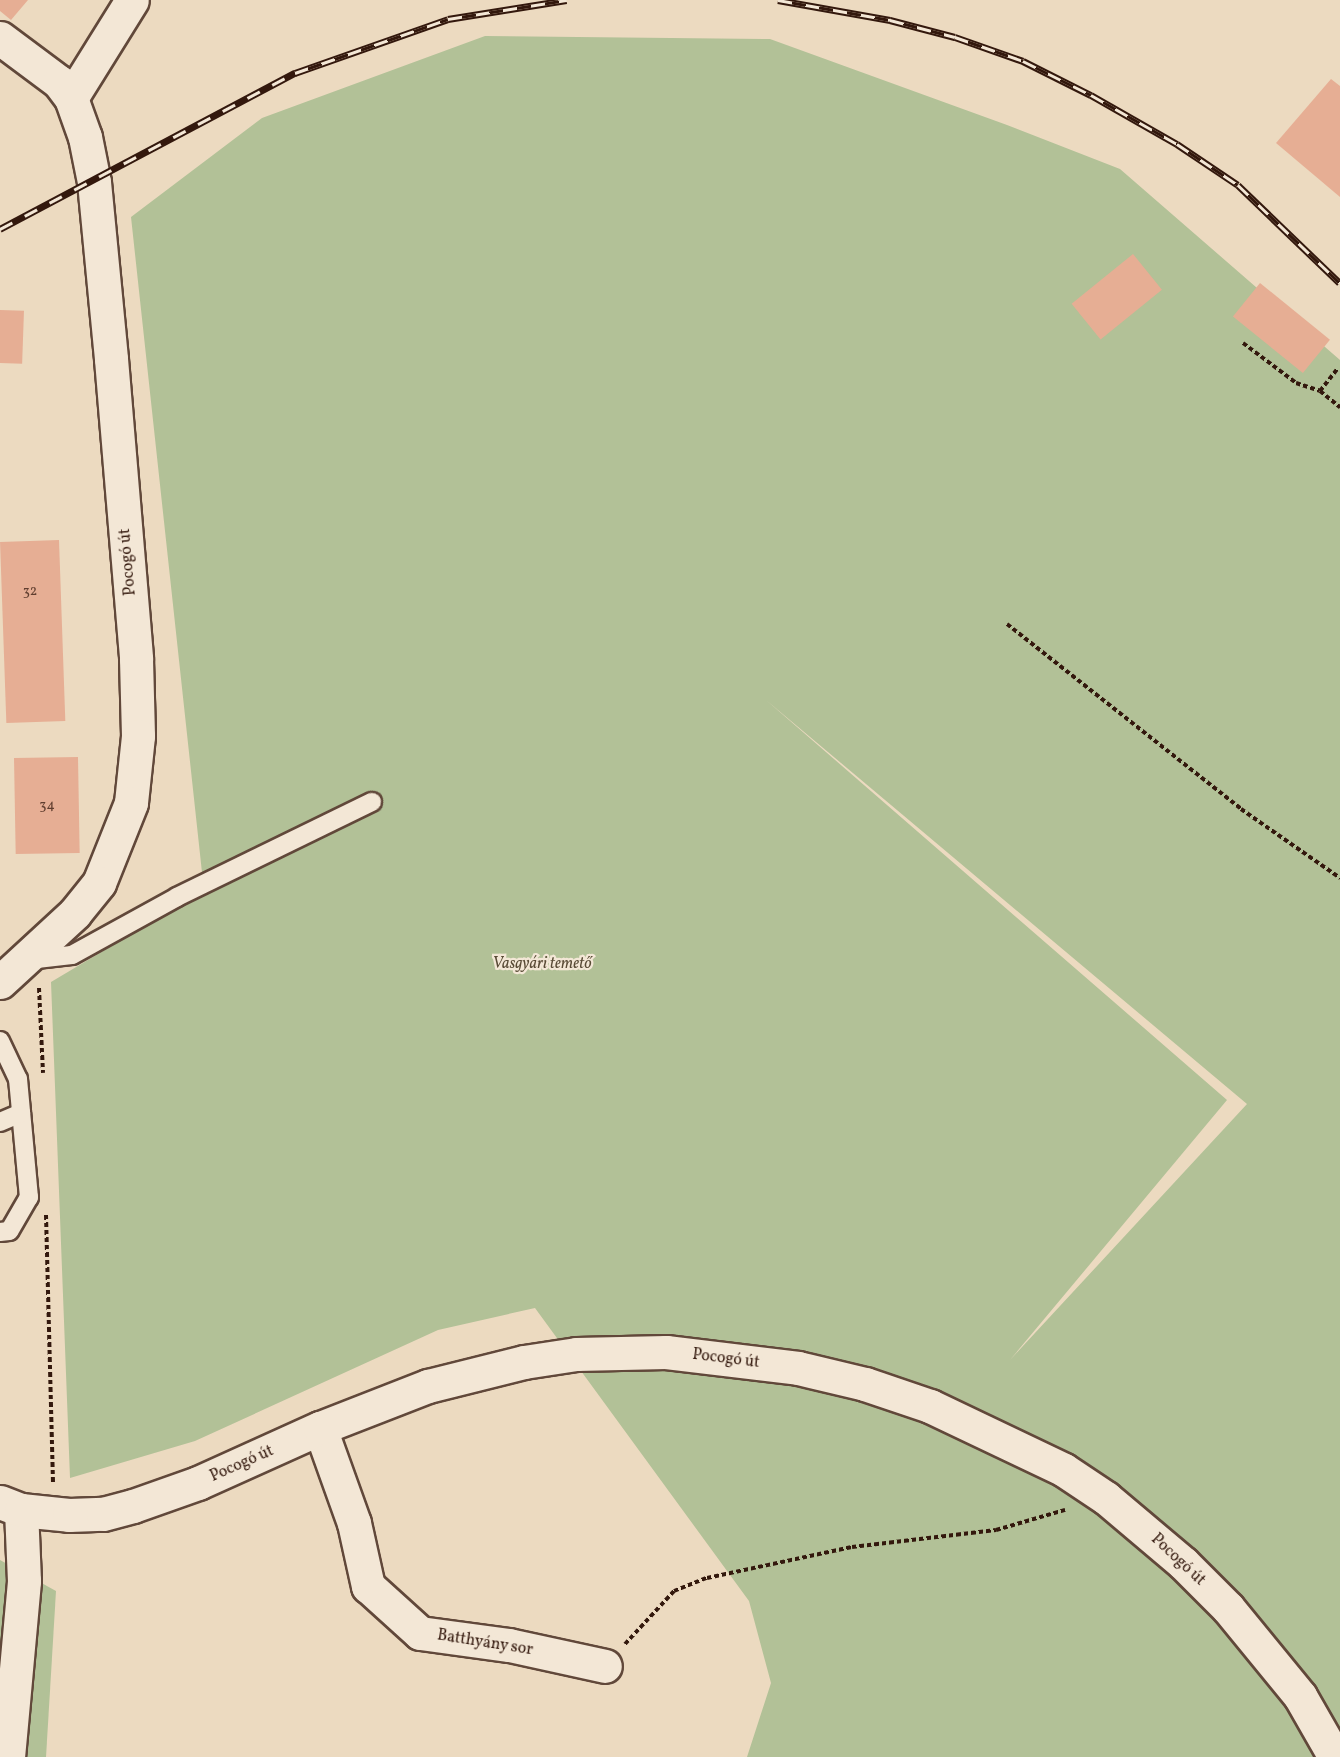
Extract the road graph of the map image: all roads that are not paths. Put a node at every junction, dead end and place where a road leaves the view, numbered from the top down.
1 (132, 0) edge
2 (0, 38) edge
3 (71, 98) junction
4 (372, 802) dead end
5 (12, 971) edge
6 (0, 1041) edge
7 (21, 1113) junction
8 (0, 1122) edge
9 (0, 1232) edge
10 (320, 1428) junction
11 (11, 1506) edge
12 (605, 1666) road end
13 (8, 1757) edge
14 (1335, 1757) edge

1 - 3 main road
2 - 3 main road
3 - 5 main road, Pocogó út
4 - 5 lane
6 - 7 lane
7 - 8 lane
7 - 9 lane
10 - 11 main road, Pocogó út
10 - 12 main road, Batthyány sor
10 - 14 main road, Pocogó út
11 - 13 main road

